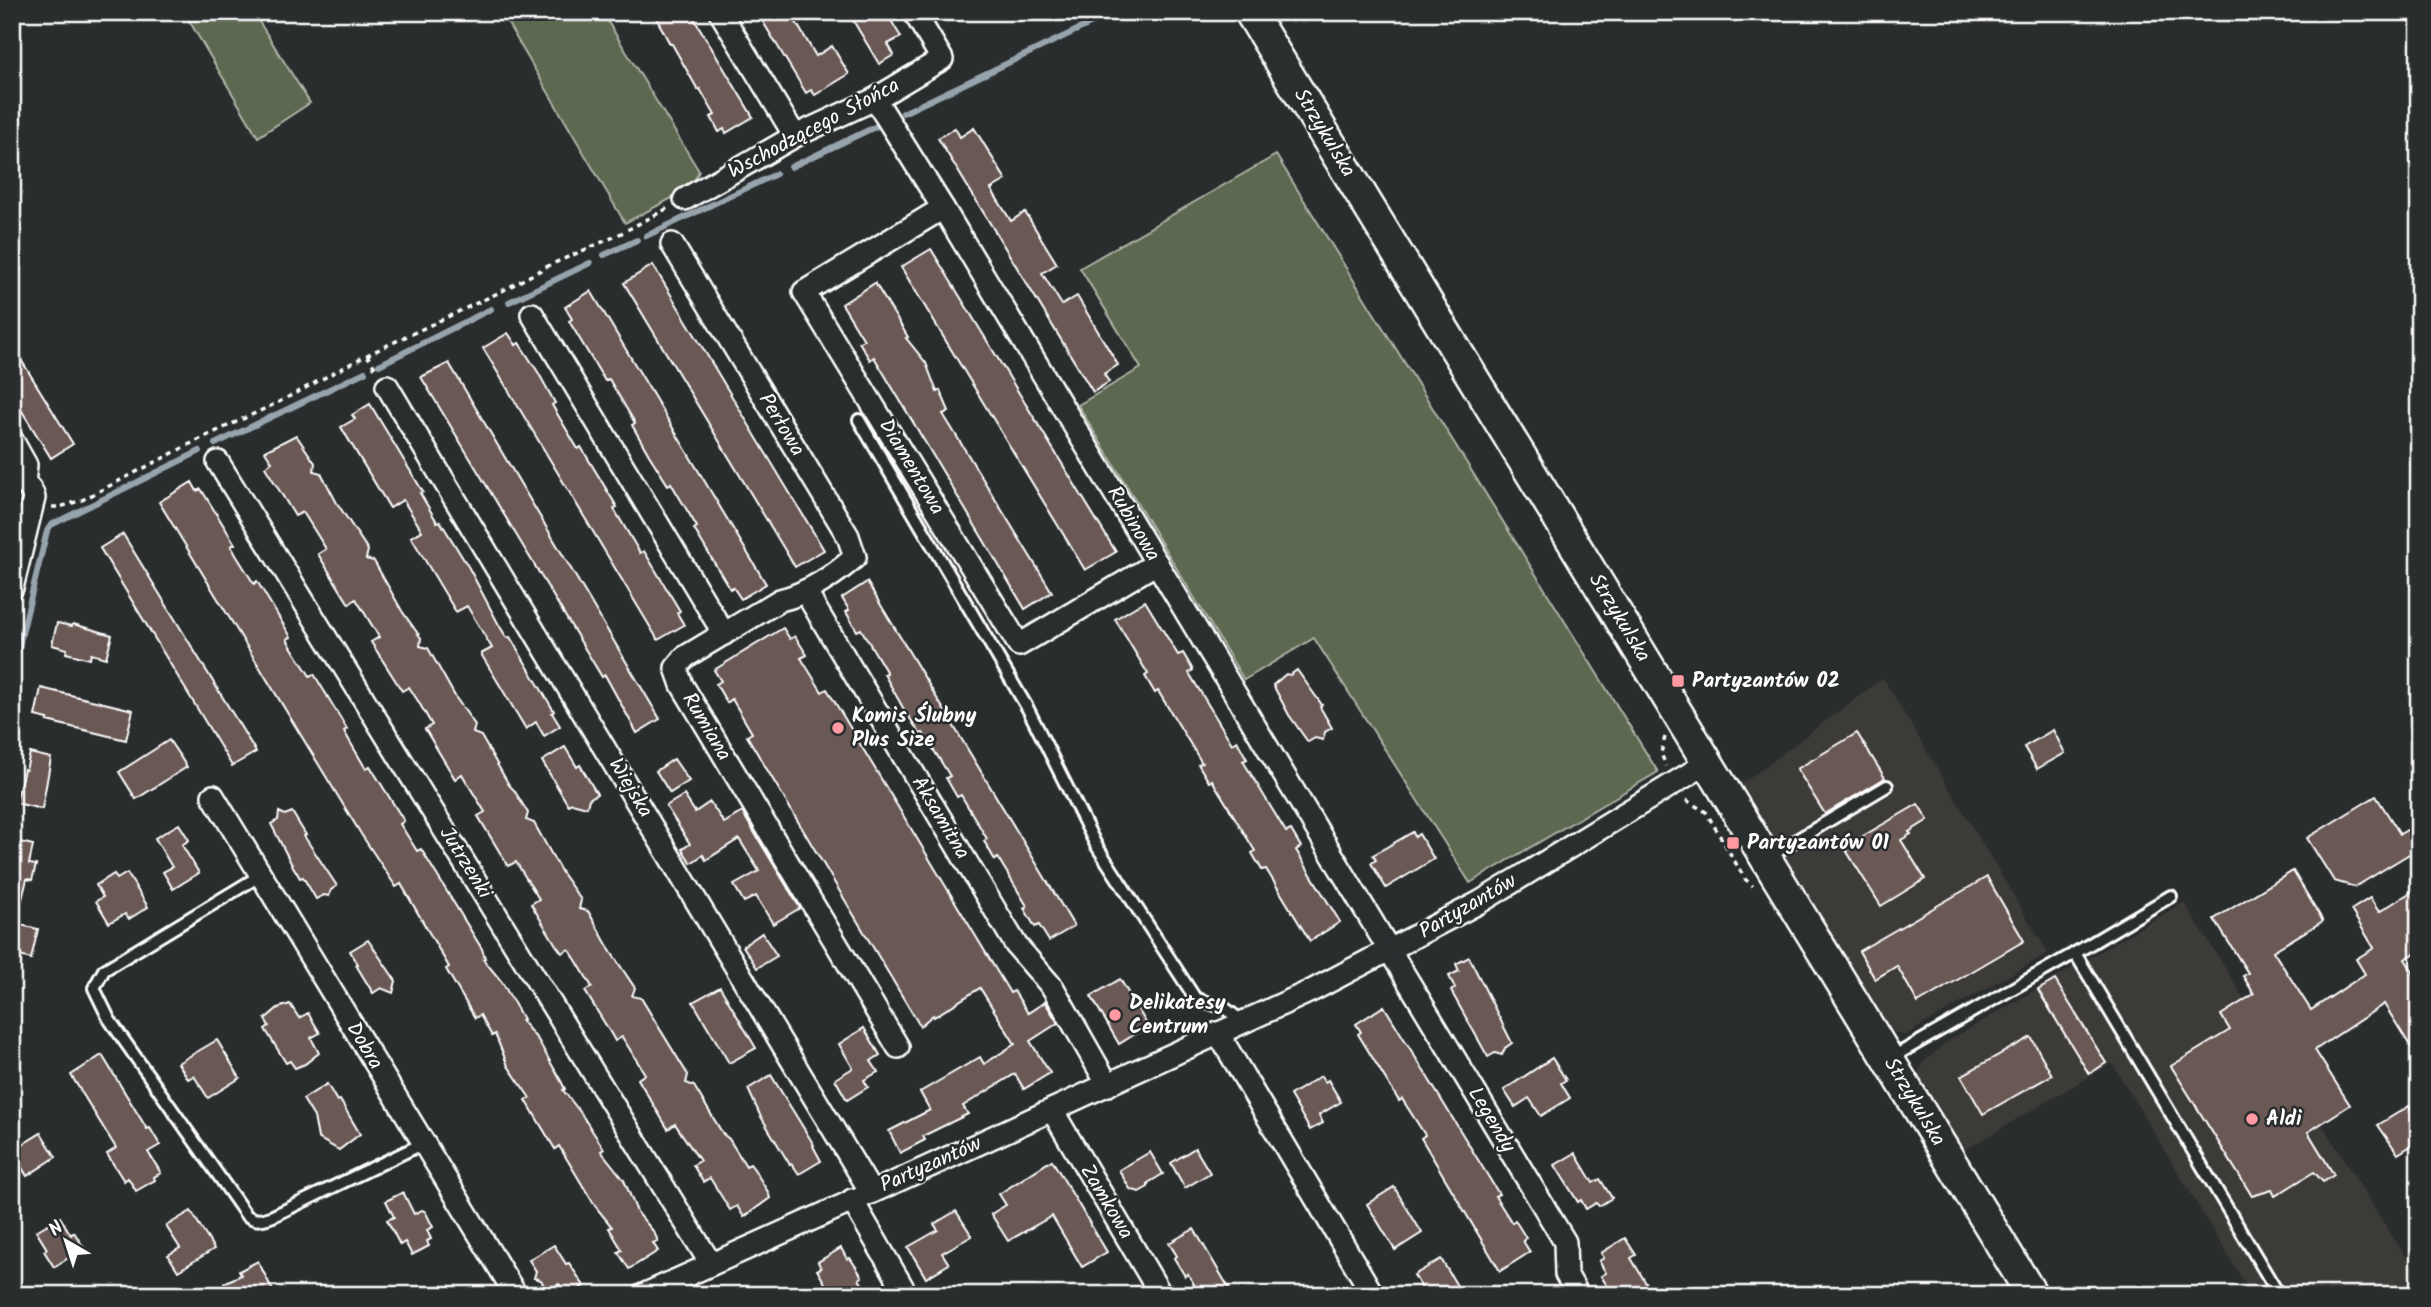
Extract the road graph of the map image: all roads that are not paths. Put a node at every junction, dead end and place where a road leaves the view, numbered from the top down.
1 (720, 12) edge
2 (914, 12) edge
3 (1250, 12) edge
4 (875, 99) junction
5 (795, 136) junction
6 (685, 199) road end
7 (943, 208) junction
8 (673, 244) dead end
9 (532, 314) dead end
10 (387, 386) dead end
11 (859, 420) dead end
12 (12, 440) edge
13 (218, 462) dead end
14 (26, 488) edge
15 (1157, 563) junction
16 (12, 587) edge
17 (805, 591) junction
18 (724, 634) junction
19 (1707, 763) junction
20 (1887, 786) dead end
21 (213, 796) dead end
22 (1765, 858) junction
23 (261, 876) junction
24 (2171, 896) dead end
25 (1389, 951) junction
26 (2075, 953) junction
27 (1243, 1022) junction
28 (1219, 1033) junction
29 (898, 1047) dead end
30 (1888, 1059) junction
31 (1108, 1084) junction
32 (1052, 1110) junction
33 (424, 1143) junction
34 (862, 1196) junction
35 (711, 1264) junction
36 (516, 1295) edge
37 (643, 1295) edge
38 (907, 1295) edge
39 (1161, 1295) edge
40 (1373, 1295) edge
41 (1578, 1295) edge
42 (2032, 1295) edge
43 (2280, 1295) edge

1 - 5 street
2 - 4 street, Wschodzącego Słońca
3 - 19 street, Strzykulska
4 - 5 street, Wschodzącego Słońca
4 - 7 street, Rubinowa
5 - 6 street, Wschodzącego Słońca
7 - 15 street, Rubinowa
7 - 15 street, Diamentowa
8 - 17 street, Perłowa
9 - 18 street
10 - 34 street, Wiejska
11 - 27 lane
12 - 14 street
13 - 35 street, Jutrzenki
14 - 16 street
15 - 25 street, Rubinowa
17 - 18 street
17 - 31 street, Aksamitna
18 - 29 street, Rumiana
19 - 22 street, Strzykulska
19 - 25 street, Partyzantów
20 - 22 lane
21 - 23 street, Dobra
22 - 30 street, Strzykulska
23 - 33 street, Dobra
23 - 33 lane
24 - 26 lane
25 - 27 street, Partyzantów
25 - 41 street, Legendy
26 - 30 lane
26 - 43 lane
27 - 28 street, Partyzantów
28 - 31 street, Partyzantów
28 - 40 street
30 - 42 street, Strzykulska
31 - 32 street, Partyzantów
32 - 34 street, Partyzantów
32 - 39 street, Zamkowa
33 - 36 street, Dobra
34 - 35 street, Partyzantów
34 - 38 street, Wiejska
35 - 37 street, Partyzantów

